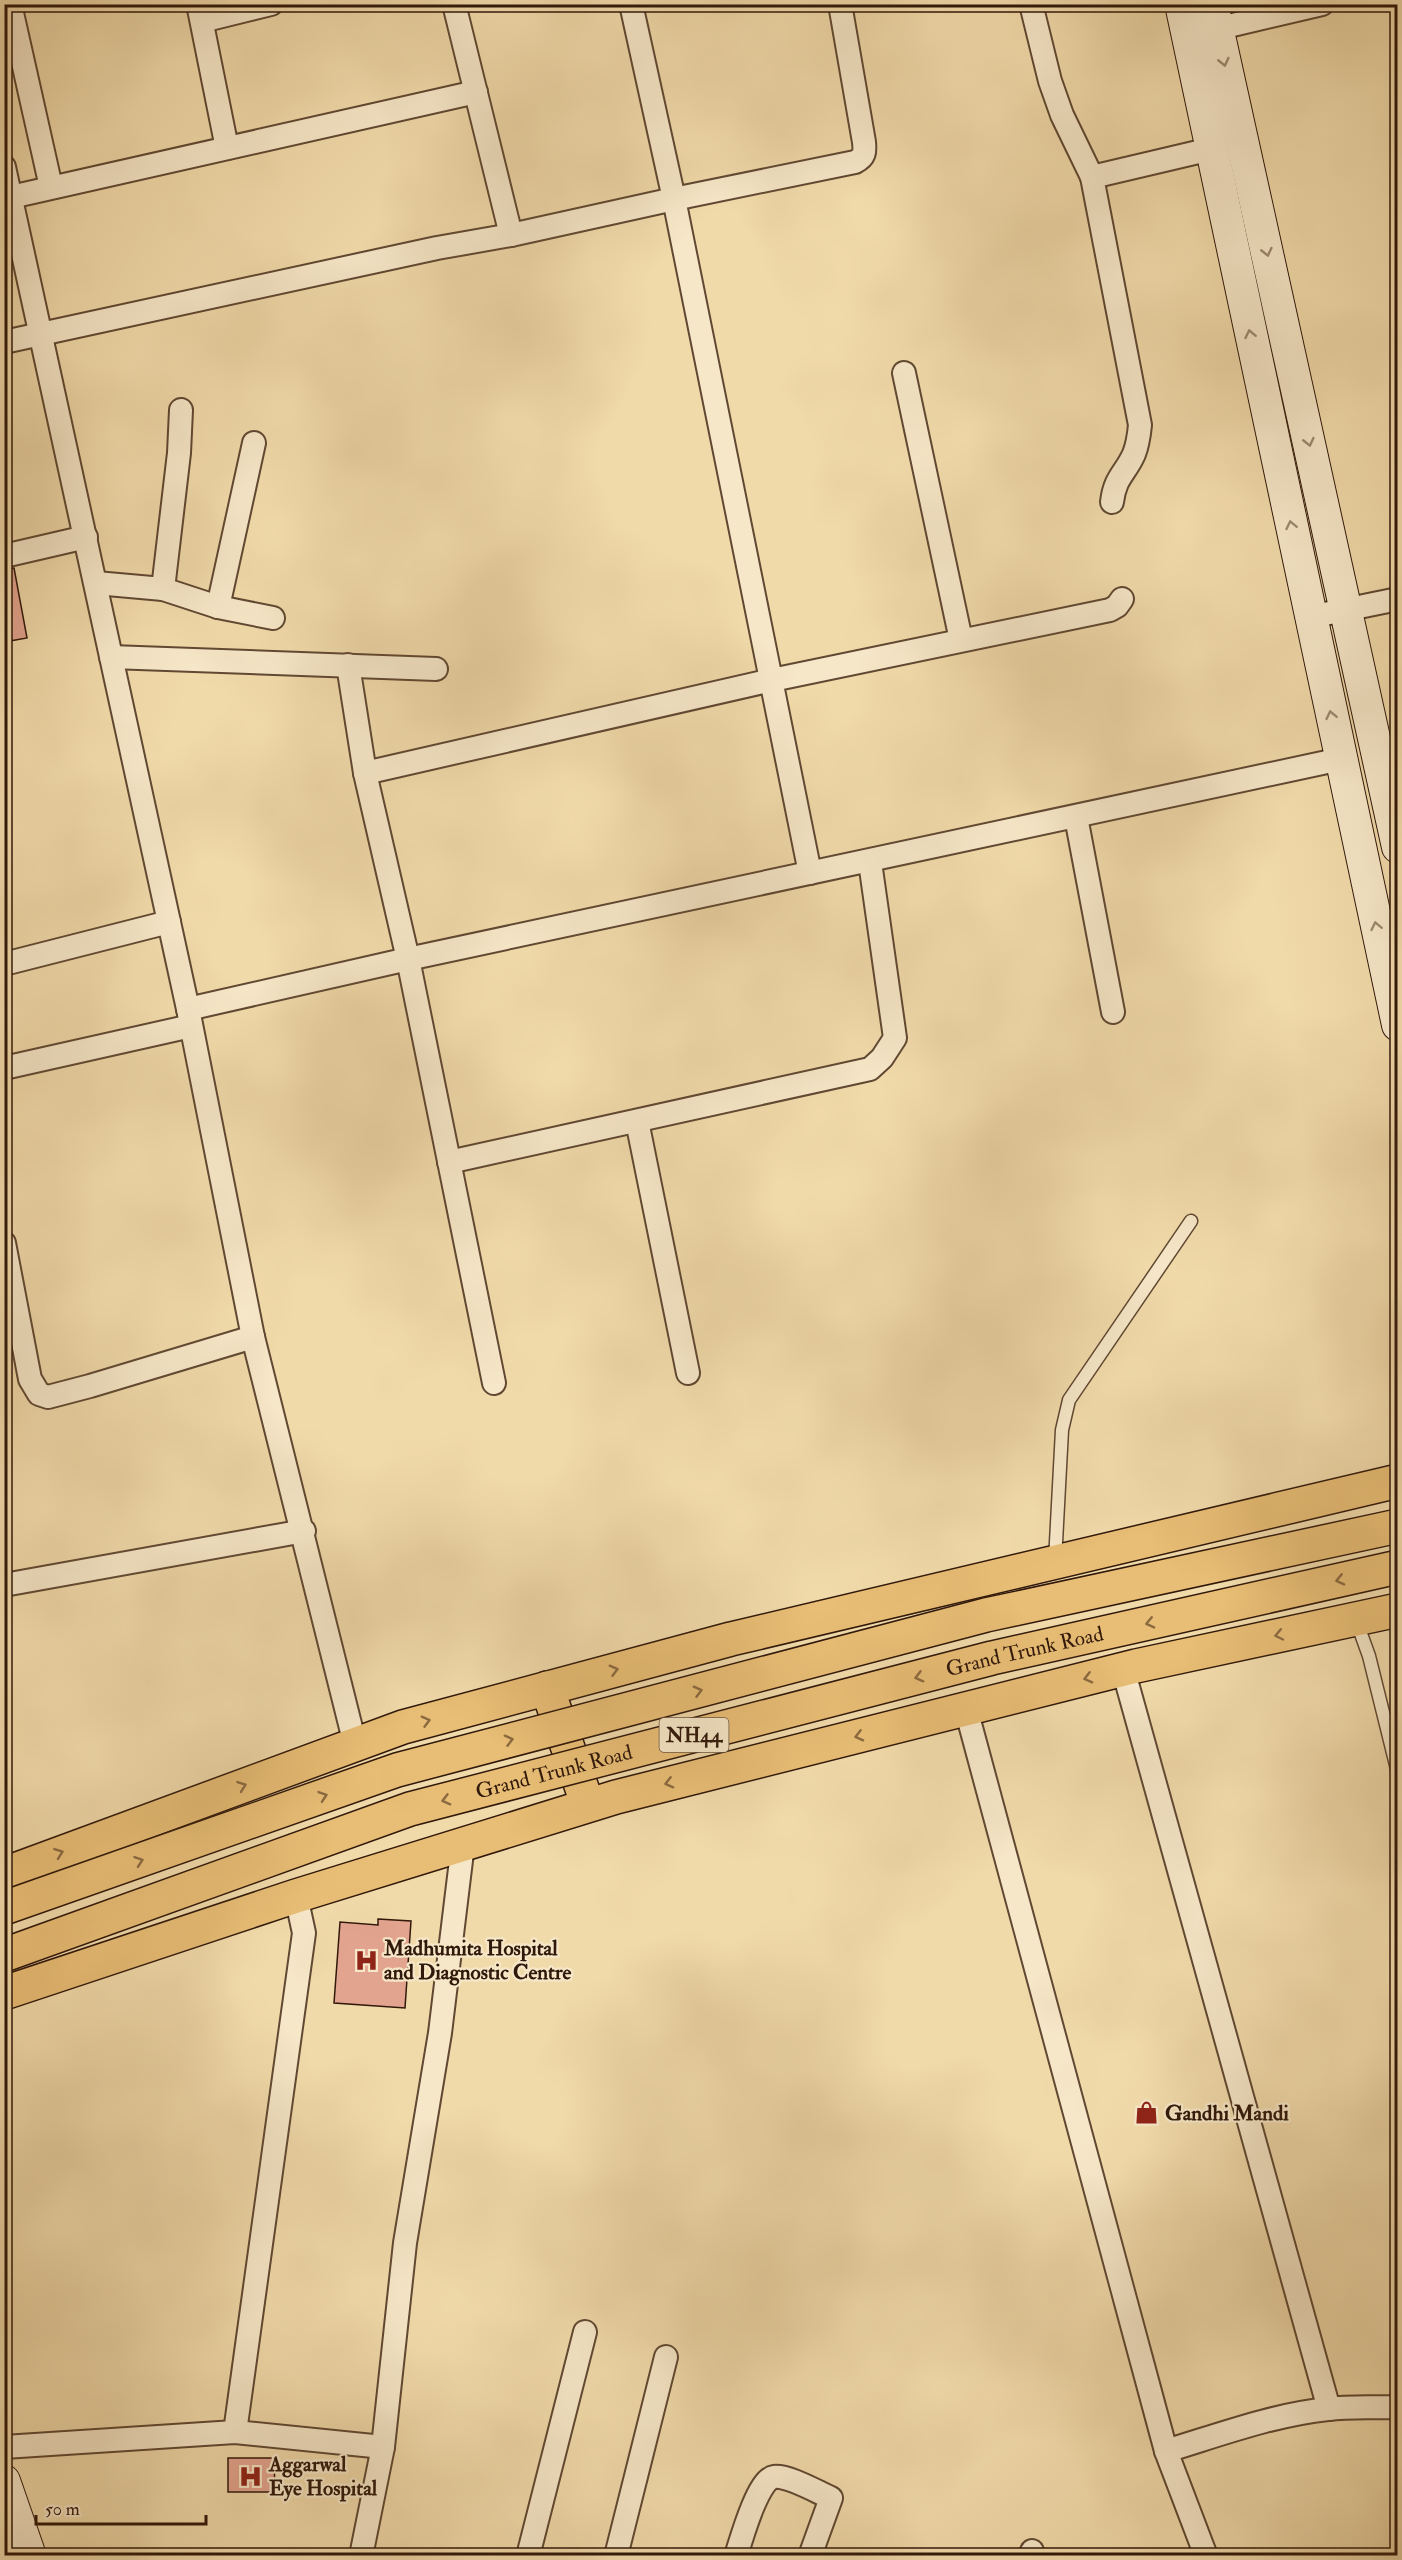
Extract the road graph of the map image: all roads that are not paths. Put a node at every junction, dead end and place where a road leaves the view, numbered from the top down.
1 (10, 4) edge
2 (271, 4) edge
3 (454, 4) edge
4 (631, 4) edge
5 (840, 4) edge
6 (1031, 4) edge
7 (1181, 4) edge
8 (1322, 4) edge
9 (200, 13) edge
10 (1214, 17) edge
11 (1186, 36) junction
12 (476, 92) junction
13 (227, 148) junction
14 (1211, 150) junction
15 (4, 167) edge
16 (1092, 177) junction
17 (51, 188) junction
18 (11, 197) junction
19 (674, 199) junction
20 (512, 235) junction
21 (41, 334) junction
22 (4, 342) edge
23 (904, 373) dead end
24 (181, 410) dead end
25 (254, 443) dead end
26 (1112, 502) dead end
27 (86, 537) junction
28 (4, 556) edge
29 (96, 583) junction
30 (163, 589) junction
31 (1122, 599) dead end
32 (1398, 599) edge
33 (218, 607) junction
34 (1347, 610) junction
35 (273, 618) dead end
36 (1310, 618) junction
37 (961, 640) junction
38 (111, 657) junction
39 (348, 665) junction
40 (436, 669) dead end
41 (772, 680) junction
42 (1341, 759) junction
43 (365, 773) junction
44 (1076, 816) junction
45 (1398, 847) edge
46 (870, 861) junction
47 (810, 873) junction
48 (169, 922) junction
49 (408, 959) junction
50 (4, 964) edge
51 (1113, 1012) dead end
52 (189, 1017) junction
53 (1398, 1025) edge
54 (4, 1068) edge
55 (637, 1121) junction
56 (449, 1162) junction
57 (1191, 1221) dead end
58 (4, 1243) edge
59 (9, 1281) edge
60 (253, 1337) junction
61 (688, 1373) dead end
62 (494, 1383) dead end
63 (1398, 1481) edge
64 (1398, 1526) edge
65 (304, 1532) junction
66 (1055, 1562) junction
67 (1398, 1567) edge
68 (4, 1585) edge
69 (1398, 1610) edge
70 (1356, 1619) junction
71 (1124, 1669) junction
72 (547, 1688) junction
73 (966, 1709) junction
74 (355, 1744) junction
75 (1398, 1773) edge
76 (588, 1805) junction
77 (463, 1844) junction
78 (4, 1874) edge
79 (296, 1896) junction
80 (4, 1908) edge
81 (4, 1955) edge
82 (4, 1993) edge
83 (585, 2332) dead end
84 (666, 2357) dead end
85 (1398, 2407) edge
86 (1329, 2409) junction
87 (235, 2432) junction
88 (4, 2447) edge
89 (383, 2447) junction
90 (1166, 2451) junction
91 (4, 2481) edge
92 (4, 2542) edge
93 (9, 2556) edge
94 (30, 2556) edge
95 (361, 2556) edge
96 (528, 2556) edge
97 (616, 2556) edge
98 (736, 2556) edge
99 (810, 2556) edge
100 (1206, 2556) edge

1 - 17 street
2 - 9 street
3 - 12 street
4 - 19 street
5 - 19 street
6 - 16 street
7 - 11 street
8 - 10 street
9 - 13 street
10 - 11 street
10 -> 34 street
11 - 14 street
12 - 13 street
12 - 20 street
13 - 17 street
14 - 16 street
36 -> 14 street
15 - 18 street
16 - 26 street
17 - 18 street
18 - 21 street
19 - 20 street
19 - 41 street
20 - 21 street
21 - 22 street
21 - 27 street
23 - 37 street
24 - 30 street
25 - 33 street
27 - 28 street
27 - 29 street
29 - 30 street
29 - 38 street
30 - 33 street
31 - 37 street
32 - 34 street
33 - 35 street
34 - 36 street
34 - 45 street
42 -> 36 street
37 - 41 street
38 - 39 street
38 - 48 street
39 - 40 street
39 - 43 street
41 - 43 street
41 - 47 street
42 - 44 street
53 -> 42 street
43 - 49 street
44 - 46 street
44 - 51 street
46 - 47 street
46 - 55 street
47 - 49 street
48 - 50 street
48 - 52 street
49 - 52 street
49 - 56 street
52 - 54 street
52 - 60 street
55 - 56 street
55 - 61 street
56 - 62 street
57 - 66 lane
58 - 59 street
59 - 60 street
60 - 65 street
63 - 66 highway
80 -> 64 highway, Grand Trunk Road / NH44, bridge
65 - 68 street
65 - 74 street
72 -> 66 highway
67 -> 81 highway, Grand Trunk Road / NH44, bridge
69 - 70 highway
70 -> 71 highway
70 - 75 lane
71 -> 73 highway
71 - 86 street
74 -> 72 highway
72 - 76 highway
73 -> 76 highway
73 - 90 street
78 -> 74 highway
76 - 77 highway
77 - 79 highway
77 - 89 street
79 - 82 highway
79 - 87 street
83 - 96 street
84 - 97 street
85 - 86 street
86 - 90 street
87 - 88 street
87 - 89 street
89 - 95 street
90 - 100 street
91 - 94 street
92 - 93 street
98 - 99 street

